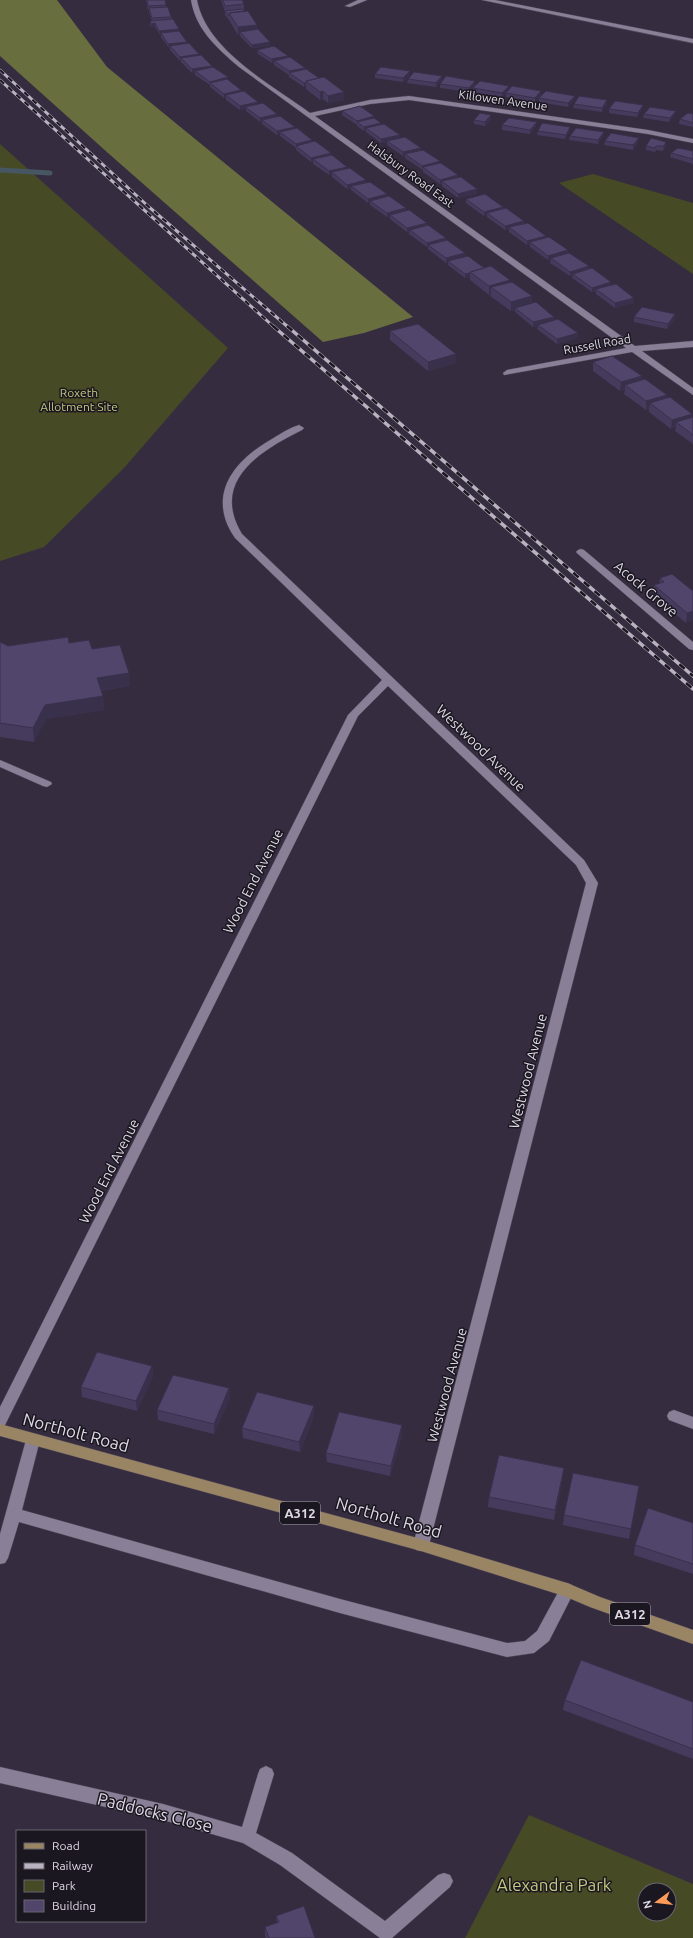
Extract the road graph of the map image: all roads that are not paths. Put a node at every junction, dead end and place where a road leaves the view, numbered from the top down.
1 (194, 0) edge
2 (364, 0) edge
3 (485, 0) edge
4 (348, 6) dead end
5 (693, 41) edge
6 (310, 116) junction
7 (693, 142) edge
8 (693, 344) edge
9 (634, 349) junction
10 (506, 373) dead end
11 (693, 392) edge
12 (299, 428) dead end
13 (581, 552) dead end
14 (693, 647) edge
15 (388, 680) junction
16 (0, 763) edge
17 (47, 784) dead end
18 (674, 1416) dead end
19 (0, 1421) edge
20 (693, 1423) edge
21 (0, 1430) edge
22 (33, 1440) junction
23 (14, 1514) junction
24 (421, 1545) junction
25 (0, 1558) edge
26 (567, 1590) junction
27 (693, 1637) edge
28 (266, 1774) dead end
29 (0, 1775) edge
30 (247, 1836) junction
31 (444, 1882) dead end

1 - 6 street, Halsbury Road East
2 - 4 street
3 - 5 street
6 - 7 street, Killowen Avenue
6 - 9 street, Halsbury Road East
8 - 9 street, Russell Road
9 - 10 street, Russell Road
9 - 11 street, Halsbury Road East
12 - 15 street
13 - 14 street, Acock Grove
15 - 19 street, Wood End Avenue
15 - 24 street, Westwood Avenue
16 - 17 street
18 - 20 street
21 - 22 main road, Northolt Road / A312
22 - 23 street
22 - 24 main road, Northolt Road / A312
23 - 25 street
23 - 26 street
24 - 26 main road, Northolt Road / A312
26 - 27 main road, Northolt Road / A312
28 - 30 street
29 - 30 street, Paddocks Close
30 - 31 street, Paddocks Close

